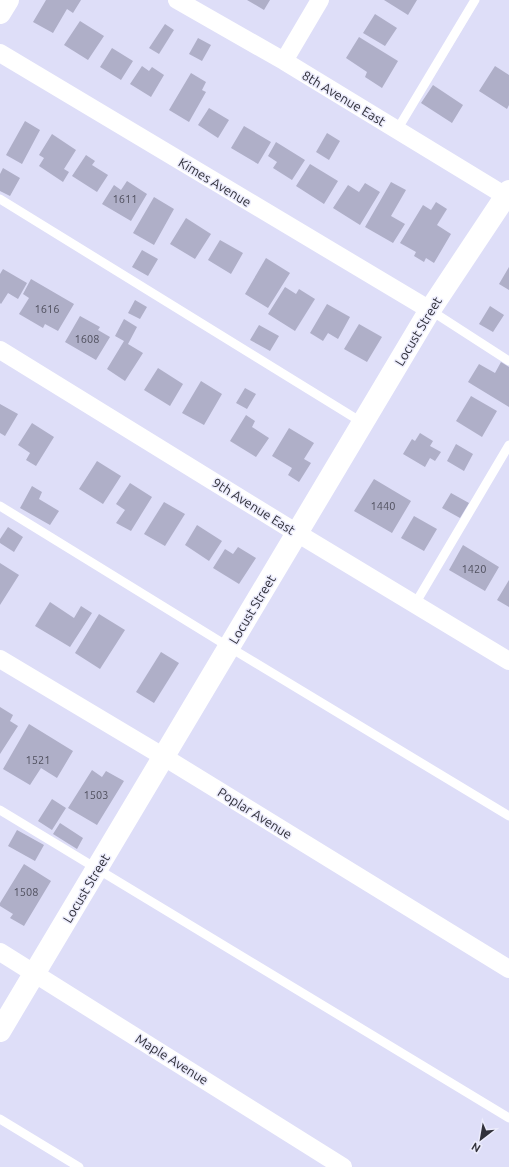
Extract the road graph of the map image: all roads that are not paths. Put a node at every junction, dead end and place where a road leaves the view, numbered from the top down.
1 (8, 0) edge
2 (177, 0) edge
3 (320, 0) edge
4 (475, 0) edge
5 (0, 13) edge
6 (0, 53) edge
7 (284, 61) junction
8 (397, 130) junction
9 (508, 195) edge
10 (0, 200) edge
11 (430, 310) junction
12 (0, 350) edge
13 (509, 360) edge
14 (363, 422) junction
15 (509, 446) edge
16 (0, 506) edge
17 (297, 533) junction
18 (415, 604) junction
19 (229, 647) junction
20 (0, 659) edge
21 (509, 661) edge
22 (164, 757) junction
23 (0, 810) edge
24 (509, 816) edge
25 (97, 868) junction
26 (0, 952) edge
27 (509, 969) edge
28 (35, 973) junction
29 (0, 1031) edge
30 (509, 1118) edge
31 (0, 1119) edge
32 (79, 1167) edge
33 (343, 1167) edge

1 - 5 street
2 - 7 street, 8th Avenue East
3 - 7 street
4 - 8 lane
6 - 11 street, Kimes Avenue
7 - 8 street, 8th Avenue East
8 - 9 street, 8th Avenue East
9 - 11 street, Locust Street
10 - 14 lane
11 - 13 lane
11 - 14 street, Locust Street
12 - 17 street, 9th Avenue East
14 - 17 street, Locust Street
15 - 18 lane
16 - 19 lane
17 - 18 street, 9th Avenue East
17 - 19 street, Locust Street
18 - 21 street, 9th Avenue East
19 - 22 street, Locust Street
19 - 24 lane
20 - 22 street, Poplar Avenue
22 - 25 street, Locust Street
22 - 27 street, Poplar Avenue
23 - 25 lane
25 - 28 street, Locust Street
25 - 30 lane
26 - 28 street, Maple Avenue
28 - 29 street, Locust Street
28 - 33 street, Maple Avenue
31 - 32 lane

